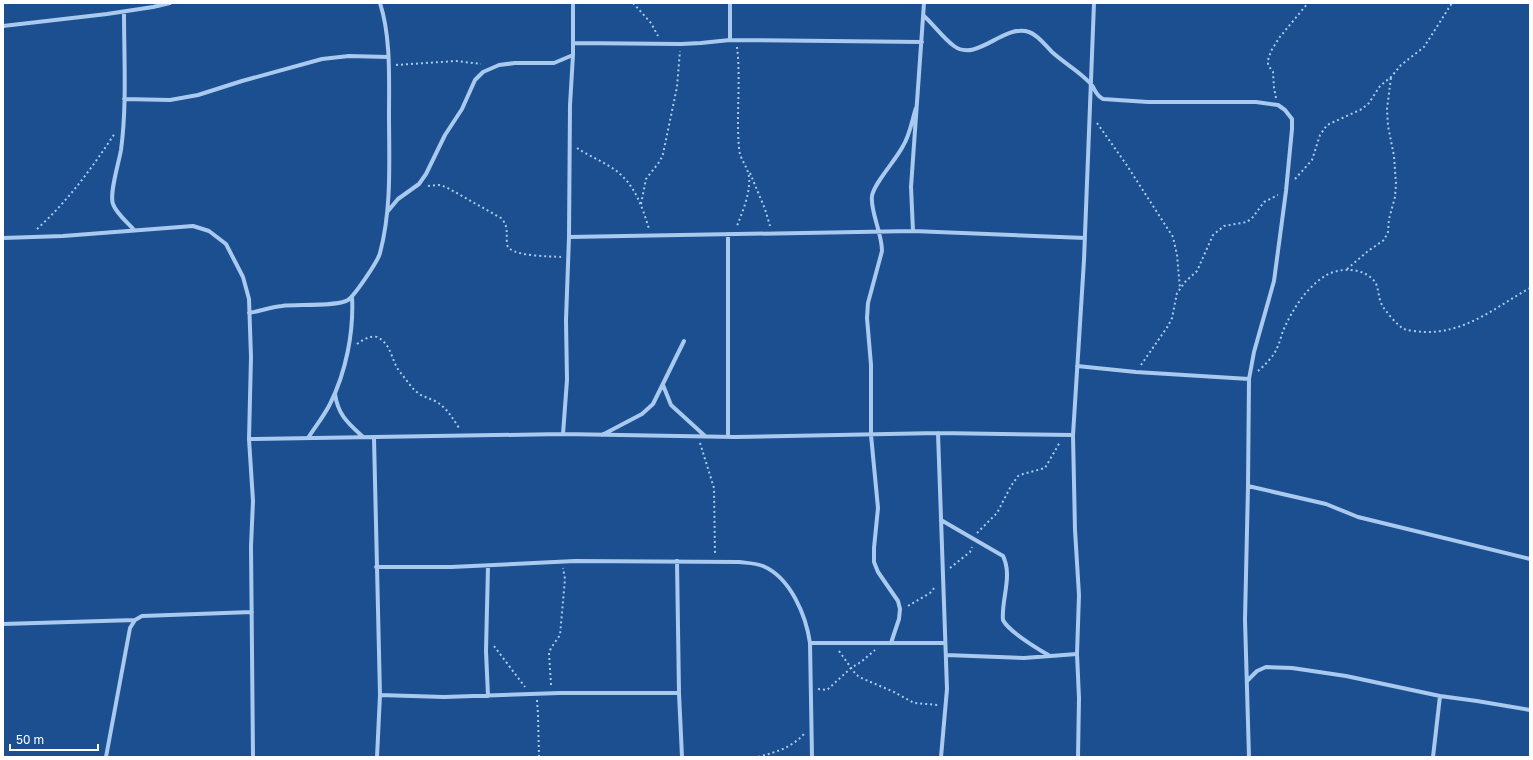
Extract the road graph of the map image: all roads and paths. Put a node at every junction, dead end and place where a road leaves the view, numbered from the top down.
1 (170, 3) edge
2 (380, 3) edge
3 (573, 3) edge
4 (633, 3) edge
5 (730, 3) edge
6 (924, 3) edge
7 (1094, 3) edge
8 (1308, 3) edge
9 (1452, 3) edge
10 (124, 12) junction
11 (924, 16) junction
12 (3, 26) edge
13 (730, 40) junction
14 (736, 40) junction
15 (922, 42) junction
16 (573, 43) junction
17 (663, 44) junction
18 (680, 44) junction
19 (573, 55) junction
20 (388, 57) junction
21 (388, 66) junction
22 (491, 68) junction
23 (1390, 78) junction
24 (1091, 84) junction
25 (124, 99) junction
26 (1278, 105) junction
27 (916, 108) junction
28 (1090, 114) junction
29 (124, 122) junction
30 (570, 144) junction
31 (749, 170) junction
32 (415, 188) junction
33 (1286, 189) junction
34 (641, 204) junction
35 (387, 211) junction
36 (134, 230) junction
37 (913, 231) junction
38 (880, 232) junction
39 (728, 234) junction
40 (734, 234) junction
41 (771, 234) junction
42 (29, 236) junction
43 (651, 236) junction
44 (569, 237) junction
45 (3, 238) edge
46 (1085, 238) junction
47 (568, 257) junction
48 (1346, 269) junction
49 (1530, 288) edge
50 (1180, 290) junction
51 (352, 296) junction
52 (249, 313) junction
53 (684, 341) dead end
54 (347, 349) junction
55 (1077, 366) junction
56 (1136, 372) junction
57 (1249, 379) junction
58 (663, 385) junction
59 (335, 393) junction
60 (938, 433) junction
61 (563, 434) junction
62 (871, 434) junction
63 (1063, 434) junction
64 (602, 435) junction
65 (1073, 435) junction
66 (464, 436) junction
67 (697, 436) junction
68 (706, 436) junction
69 (728, 437) junction
70 (308, 438) junction
71 (363, 438) junction
72 (374, 438) junction
73 (249, 439) junction
74 (1248, 486) junction
75 (941, 520) junction
76 (974, 539) junction
77 (1530, 559) edge
78 (677, 561) junction
79 (559, 562) junction
80 (714, 562) junction
81 (488, 566) junction
82 (376, 567) junction
83 (943, 575) junction
84 (252, 612) junction
85 (899, 616) junction
86 (135, 620) junction
87 (3, 624) edge
88 (487, 637) junction
89 (810, 643) junction
90 (834, 643) junction
91 (884, 643) junction
92 (891, 643) junction
93 (944, 643) junction
94 (1078, 654) junction
95 (946, 655) junction
96 (1050, 656) junction
97 (851, 668) junction
98 (1247, 681) junction
99 (810, 688) junction
100 (534, 694) junction
101 (544, 694) junction
102 (679, 694) junction
103 (380, 695) junction
104 (488, 696) junction
105 (1440, 696) junction
106 (946, 705) junction
107 (1530, 710) edge
108 (811, 726) junction
109 (106, 757) edge
110 (253, 757) edge
111 (377, 757) edge
112 (539, 757) edge
113 (682, 757) edge
114 (758, 757) edge
115 (812, 757) edge
116 (941, 757) edge
117 (1078, 757) edge
118 (1249, 757) edge
119 (1433, 757) edge

1 - 10 street
2 - 20 street
3 - 16 street
4 - 17 path
5 - 13 street
6 - 11 street
7 - 24 street
8 - 26 path
9 - 23 path
10 - 12 street
10 - 25 street
11 - 15 street
11 - 24 street
13 - 14 street
13 - 18 street
14 - 15 street
14 - 31 path
15 - 27 street
16 - 17 street
16 - 19 street
17 - 18 street
18 - 34 path
19 - 22 street
19 - 30 street
20 - 21 street
20 - 25 street
21 - 22 path
21 - 35 street
22 - 32 street
23 - 33 path
23 - 48 path
24 - 26 street
24 - 28 street
25 - 29 street
26 - 33 street
27 - 37 street
27 - 38 street
28 - 46 street
28 - 50 path
29 - 36 street
29 - 42 path
30 - 34 path
30 - 44 street
31 - 40 path
31 - 41 path
32 - 35 street
32 - 47 path
33 - 50 path
33 - 57 street
34 - 43 path
35 - 51 street
36 - 42 street
36 - 52 street
37 - 38 street
37 - 46 street
38 - 41 street
38 - 62 street
39 - 40 street
39 - 43 street
39 - 69 street
40 - 41 street
42 - 45 street
43 - 44 street
44 - 47 street
46 - 55 street
47 - 61 street
48 - 49 path
48 - 57 path
50 - 56 path
51 - 52 street
51 - 54 street
52 - 73 street
53 - 58 street
54 - 59 street
54 - 66 path
55 - 56 street
55 - 65 street
56 - 57 street
57 - 74 street
58 - 64 street
58 - 68 street
59 - 70 street
59 - 71 street
60 - 62 street
60 - 63 street
60 - 75 street
61 - 64 street
61 - 66 street
62 - 69 street
62 - 85 street
63 - 65 street
63 - 76 path
64 - 67 street
65 - 94 street
66 - 72 street
67 - 68 street
67 - 80 path
68 - 69 street
70 - 71 street
70 - 73 street
71 - 72 street
72 - 82 street
73 - 84 street
74 - 77 street
74 - 98 street
75 - 76 street
75 - 83 street
76 - 83 path
76 - 96 street
78 - 79 street
78 - 80 street
78 - 102 street
79 - 81 street
79 - 101 path
80 - 89 street
81 - 82 street
81 - 88 street
82 - 103 street
83 - 85 path
83 - 93 street
84 - 86 street
84 - 110 street
85 - 92 street
86 - 87 street
86 - 109 street
88 - 100 path
88 - 104 street
89 - 90 street
89 - 99 street
90 - 91 street
90 - 97 path
91 - 92 street
91 - 97 path
92 - 93 street
93 - 95 street
94 - 96 street
94 - 117 street
95 - 96 street
95 - 106 street
97 - 99 path
97 - 106 path
98 - 105 street
98 - 118 street
99 - 108 street
100 - 101 street
100 - 104 street
100 - 112 path
101 - 102 street
102 - 113 street
103 - 104 street
103 - 111 street
105 - 107 street
105 - 119 street
106 - 116 street
108 - 114 path
108 - 115 street

